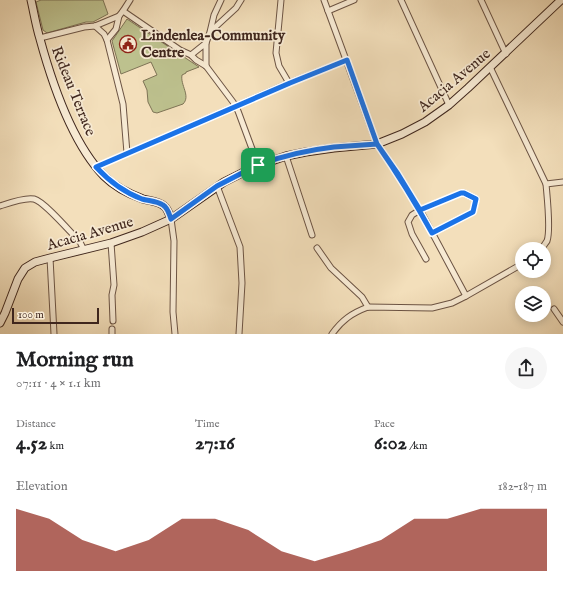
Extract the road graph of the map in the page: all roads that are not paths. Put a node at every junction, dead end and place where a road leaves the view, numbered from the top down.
1 (31, 0) edge
2 (130, 0) edge
3 (221, 0) edge
4 (241, 0) edge
5 (281, 0) edge
6 (324, 0) edge
7 (354, 0) edge
8 (400, 0) edge
9 (481, 0) edge
10 (561, 0) edge
11 (123, 11) junction
12 (328, 11) junction
13 (119, 16) junction
14 (95, 26) junction
15 (210, 32) junction
16 (40, 38) junction
17 (107, 40) junction
18 (206, 43) junction
19 (506, 54) junction
20 (191, 55) junction
21 (347, 60) junction
22 (206, 66) junction
23 (490, 67) junction
24 (290, 83) junction
25 (449, 105) junction
26 (235, 106) junction
27 (377, 144) junction
28 (127, 153) junction
29 (286, 156) junction
30 (258, 165) junction
31 (96, 167) junction
32 (563, 182) edge
33 (546, 184) junction
34 (217, 186) junction
35 (0, 206) edge
36 (420, 210) junction
37 (171, 219) junction
38 (432, 233) junction
39 (312, 235) dead end
40 (546, 242) edge
41 (111, 243) junction
42 (317, 248) dead end
43 (84, 250) junction
44 (50, 258) junction
45 (426, 260) dead end
46 (515, 268) edge
47 (466, 296) junction
48 (368, 307) junction
49 (554, 309) dead end
50 (113, 321) dead end
51 (563, 322) edge
52 (0, 323) edge
53 (54, 334) edge
54 (175, 334) edge
55 (239, 334) edge
56 (332, 334) edge

1 - 16 street, Rideau Terrace
2 - 11 street
3 - 15 street
4 - 15 street
5 - 24 street
6 - 12 street
7 - 12 street
8 - 25 street
9 - 19 street
10 - 19 street, Acacia Avenue
11 - 13 street
11 - 20 street
12 - 21 street
13 - 14 street
13 - 17 street
14 - 16 street
14 - 17 street
15 - 18 street
16 - 31 street, Rideau Terrace
17 - 28 street
18 - 20 street
18 - 22 street
19 - 23 street, Acacia Avenue
20 - 22 street
21 - 24 street
21 - 27 street
22 - 26 street
23 - 25 street, Acacia Avenue
23 - 33 street
24 - 26 street
25 - 27 street, Acacia Avenue
26 - 28 street
26 - 30 street
27 - 29 street, Acacia Avenue
27 - 36 street
28 - 31 street
29 - 30 street, Acacia Avenue
29 - 39 street
30 - 34 street, Acacia Avenue
31 - 37 street, Rideau Terrace
32 - 33 street
33 - 40 street
34 - 37 street, Acacia Avenue
34 - 55 street
35 - 43 street
36 - 38 street
36 - 38 street
36 - 45 street
37 - 41 street, Acacia Avenue
37 - 54 street
38 - 47 street
41 - 43 street, Acacia Avenue
41 - 50 street
42 - 48 street
43 - 44 street, Acacia Avenue
44 - 52 street, Acacia Avenue
44 - 53 street
46 - 47 street
47 - 48 street
48 - 56 street
49 - 51 street

